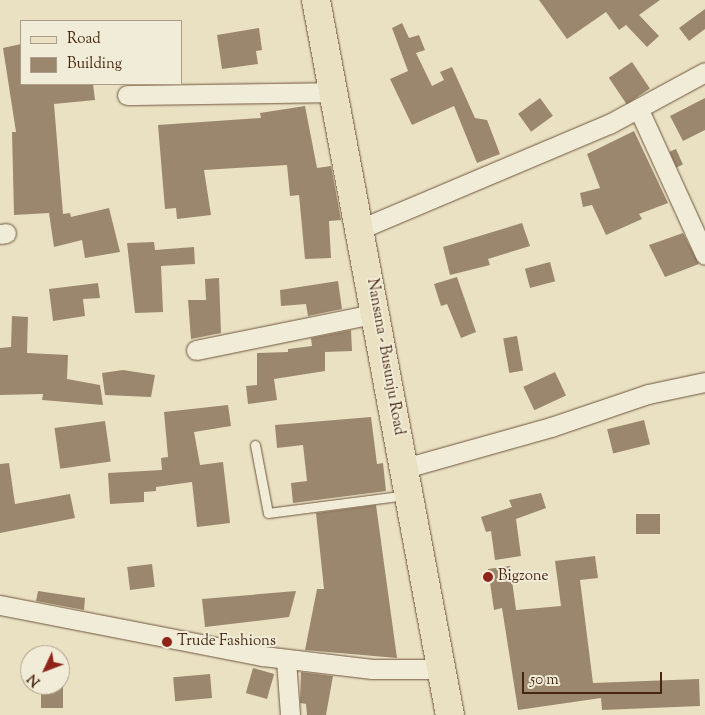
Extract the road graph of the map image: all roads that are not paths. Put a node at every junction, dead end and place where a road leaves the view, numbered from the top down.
1 (316, 0) edge
2 (705, 72) edge
3 (333, 92) junction
4 (127, 95) dead end
5 (639, 110) junction
6 (360, 229) junction
7 (705, 255) edge
8 (378, 313) junction
9 (196, 350) dead end
10 (705, 382) edge
11 (255, 445) dead end
12 (405, 468) junction
13 (412, 495) junction
14 (0, 604) edge
15 (286, 660) junction
16 (444, 669) junction
17 (290, 715) edge
18 (450, 715) edge

1 - 3 main road, Nansana - Busunju Road
2 - 5 street
3 - 4 street
3 - 6 main road, Nansana - Busunju Road
5 - 6 street
5 - 7 street
6 - 8 main road, Nansana - Busunju Road
8 - 9 street
8 - 12 main road, Nansana - Busunju Road
10 - 12 street
11 - 13 lane
12 - 13 main road, Nansana - Busunju Road
13 - 16 main road, Nansana - Busunju Road
14 - 15 street
15 - 16 street
15 - 17 street
16 - 18 main road, Nansana - Busunju Road

